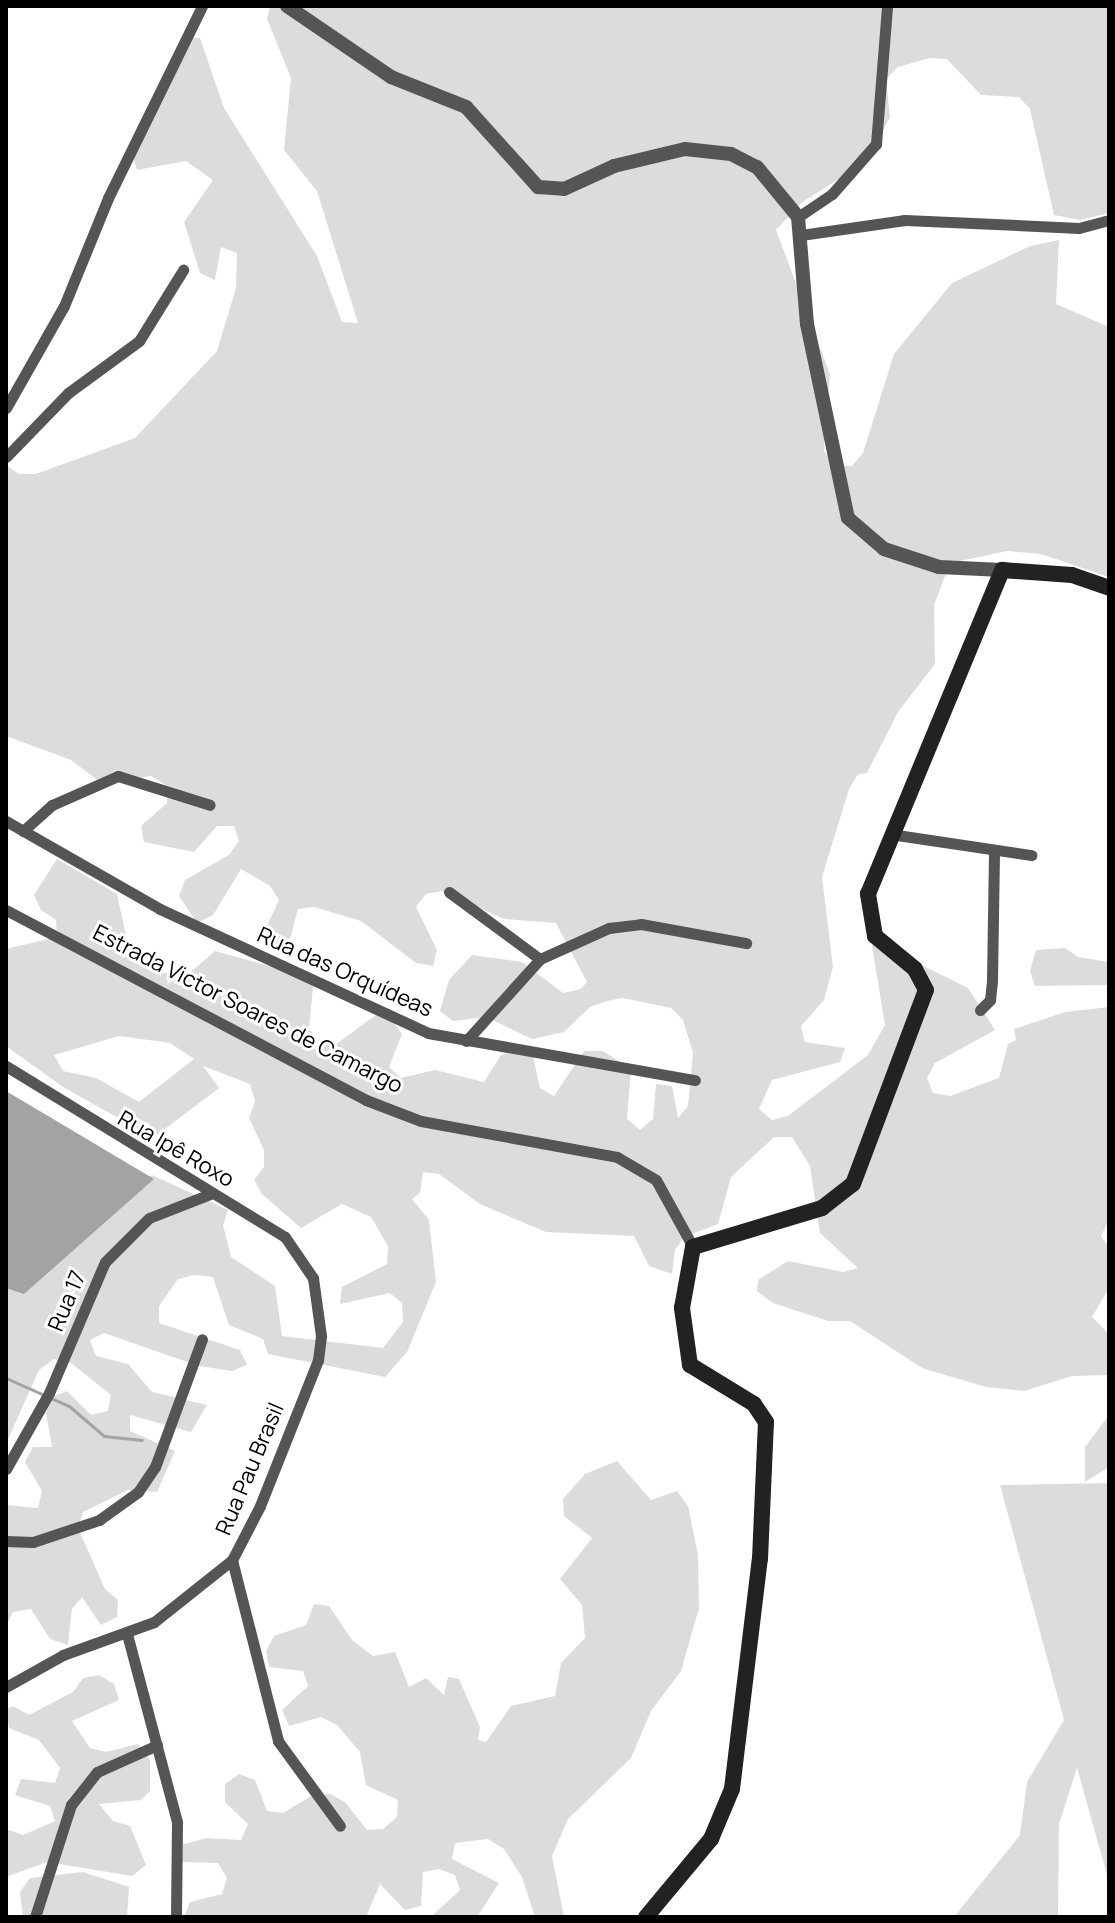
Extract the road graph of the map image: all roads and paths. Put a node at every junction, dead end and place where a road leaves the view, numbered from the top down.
1 (202, 6) edge
2 (287, 6) edge
3 (887, 6) edge
4 (798, 217) junction
5 (1109, 220) edge
6 (801, 235) junction
7 (183, 270) dead end
8 (6, 408) edge
9 (6, 457) edge
10 (1002, 570) junction
11 (1109, 588) edge
12 (210, 805) dead end
13 (6, 821) edge
14 (23, 831) junction
15 (890, 834) junction
16 (994, 851) junction
17 (1031, 855) dead end
18 (449, 892) dead end
19 (6, 910) edge
20 (746, 943) dead end
21 (540, 959) junction
22 (980, 1010) dead end
23 (466, 1041) junction
24 (6, 1066) edge
25 (695, 1080) dead end
26 (210, 1194) junction
27 (693, 1247) junction
28 (313, 1278) joint
29 (202, 1339) dead end
30 (6, 1469) edge
31 (6, 1541) edge
32 (232, 1560) junction
33 (127, 1634) junction
34 (6, 1686) edge
35 (157, 1745) junction
36 (340, 1826) dead end
37 (35, 1917) edge
38 (176, 1917) edge
39 (646, 1917) edge

1 - 8 street
2 - 4 street
3 - 4 street
4 - 6 street
5 - 6 street
6 - 10 street
7 - 9 street
10 - 11 main road
10 - 15 main road
12 - 14 street
13 - 14 street, Rua das Orquídeas
14 - 23 street, Rua das Orquídeas
15 - 16 street
15 - 27 main road
16 - 17 street
16 - 22 street
18 - 21 street
19 - 27 street, Estrada Victor Soares de Camargo
20 - 21 street
21 - 23 street
23 - 25 street, Rua das Orquídeas
24 - 26 street, Rua Ipê Roxo
26 - 28 street, Rua Ipê Roxo
26 - 30 street, Rua 17
27 - 39 main road
28 - 32 street, Rua Pau Brasil
29 - 31 street
32 - 33 street, Rua Pau Brasil
32 - 36 street
33 - 34 street, Rua Pau Brasil
33 - 35 street
35 - 37 street
35 - 38 street

